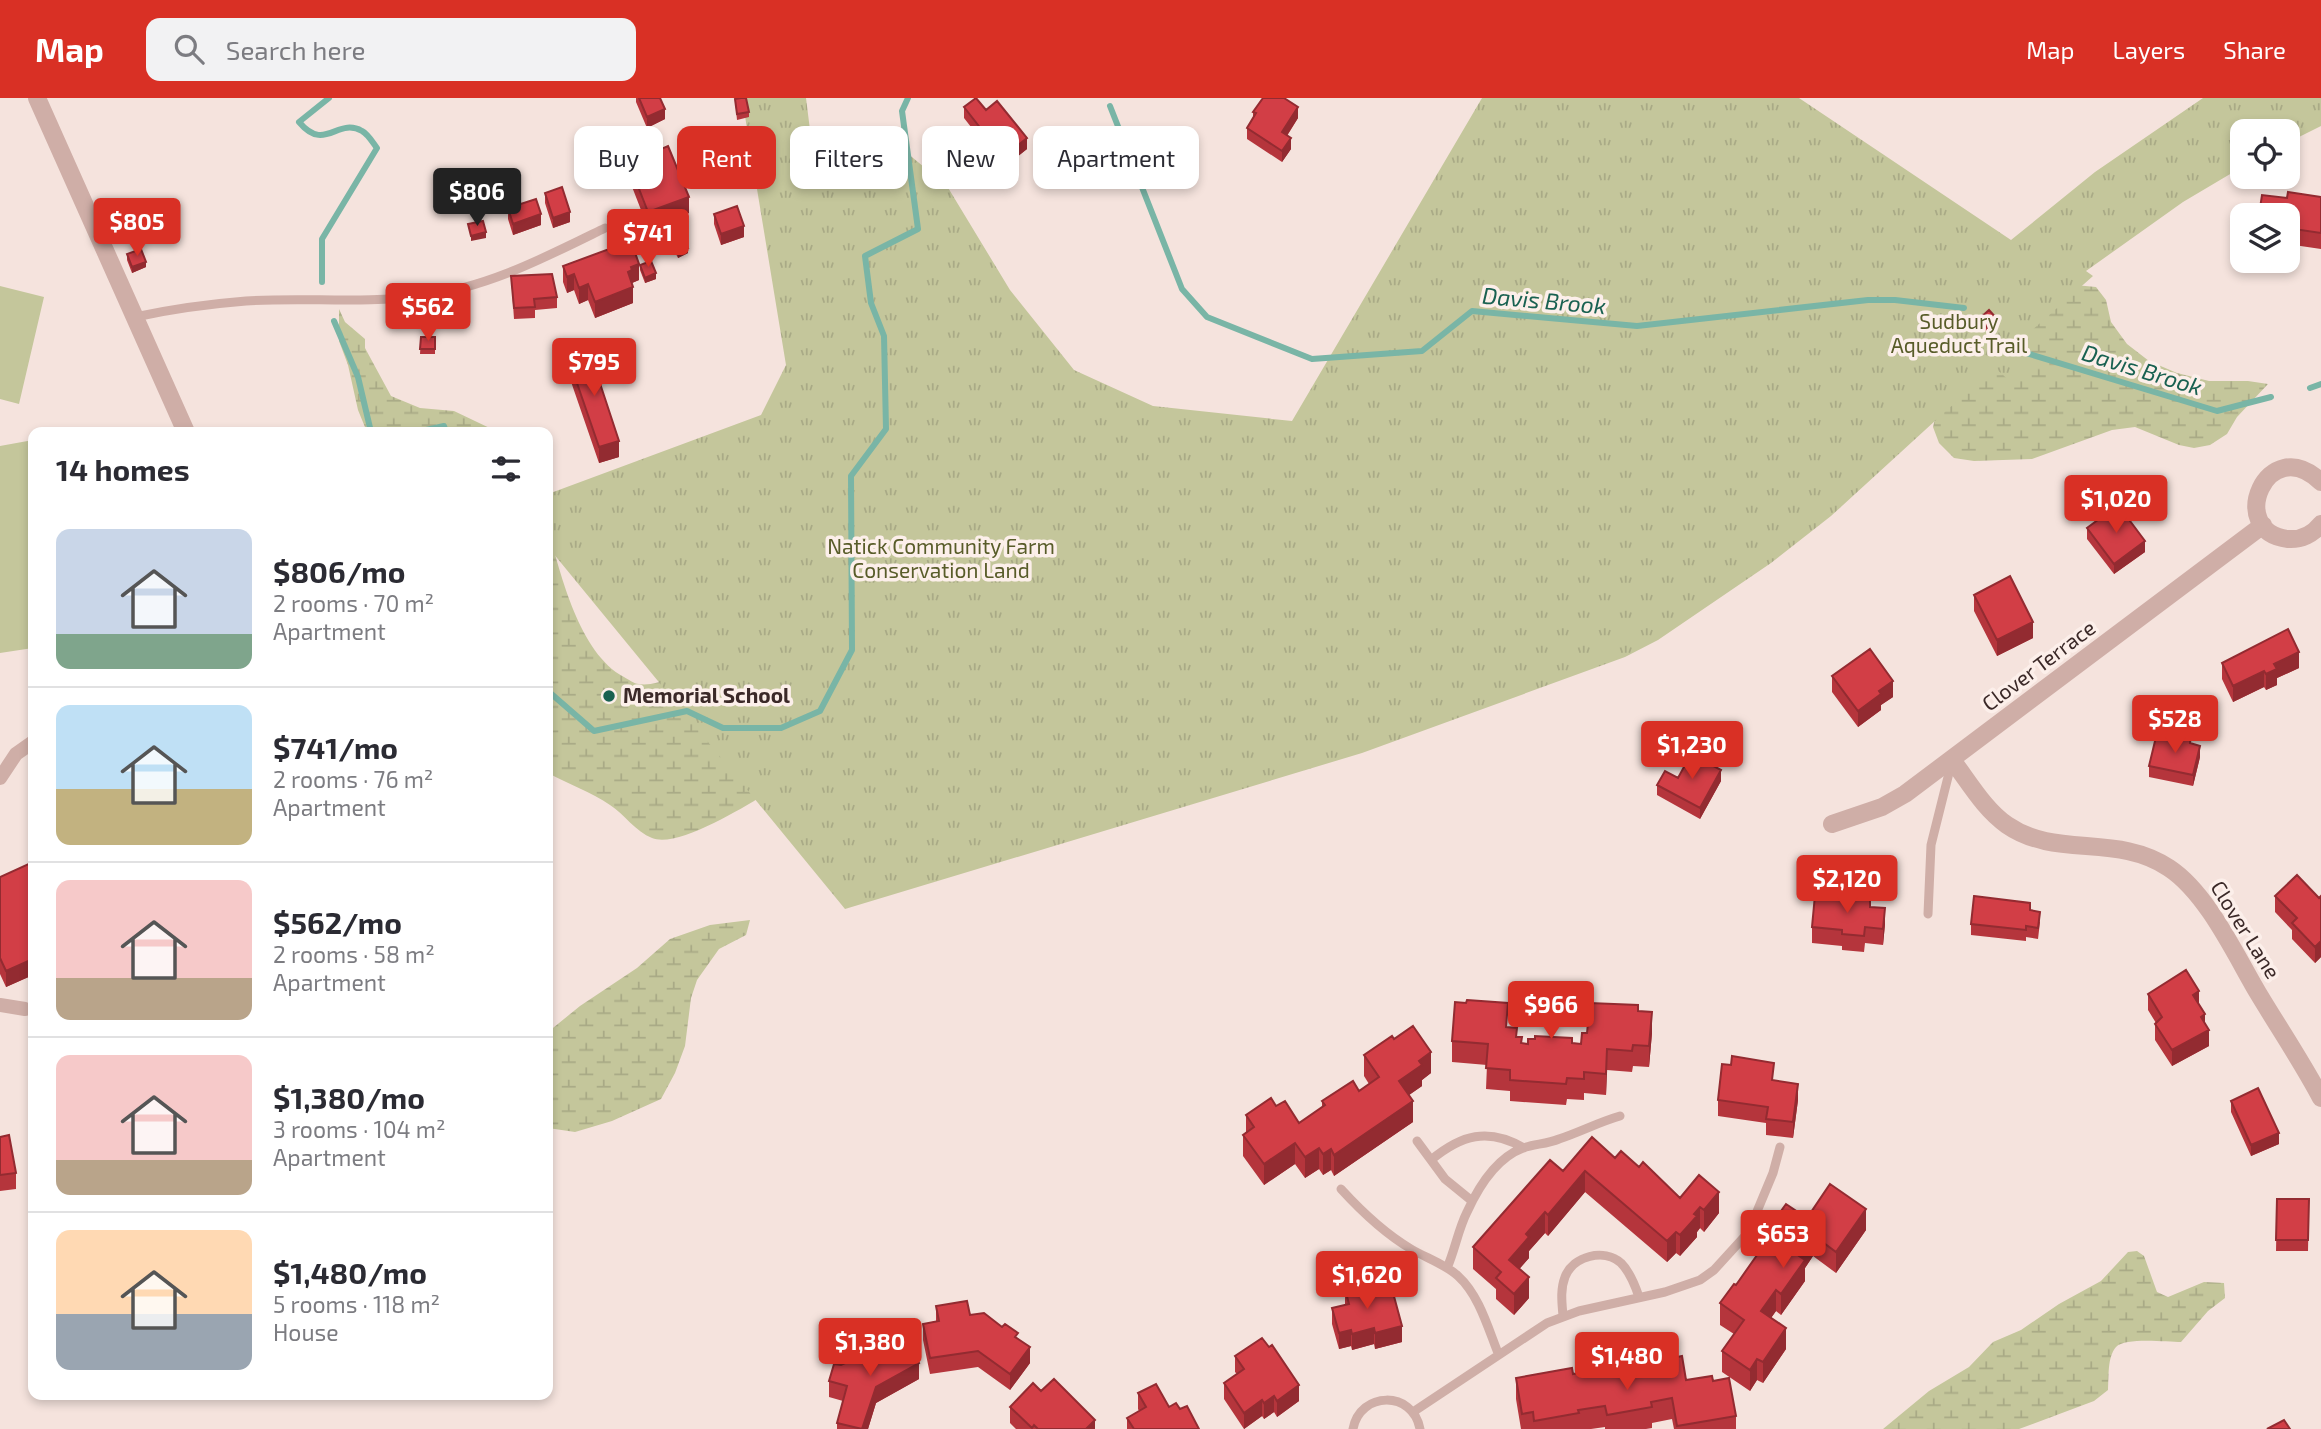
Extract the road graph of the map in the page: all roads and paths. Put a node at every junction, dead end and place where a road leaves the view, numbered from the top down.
1 (37, 98) edge
2 (605, 228) dead end
3 (135, 317) junction
4 (182, 427) edge
5 (2321, 482) edge
6 (2321, 524) edge
7 (2263, 525) junction
8 (28, 746) edge
9 (1952, 760) junction
10 (0, 778) edge
11 (1832, 824) dead end
12 (1928, 914) dead end
13 (0, 1005) edge
14 (28, 1008) edge
15 (2321, 1098) edge
16 (1620, 1116) dead end
17 (1417, 1141) dead end
18 (1780, 1147) dead end
19 (1524, 1148) junction
20 (1431, 1160) junction
21 (1341, 1189) dead end
22 (1472, 1201) junction
23 (1447, 1268) junction
24 (1639, 1297) junction
25 (1563, 1316) junction
26 (1498, 1353) junction
27 (1413, 1412) junction
28 (1353, 1429) edge
29 (1420, 1429) edge

1 - 3 street
2 - 3 lane
3 - 4 street
5 - 7 street
6 - 7 street
7 - 9 street, Clover Terrace
8 - 10 street
9 - 11 street, Clover Terrace
9 - 12 lane
9 - 15 street, Clover Lane
13 - 14 street
16 - 19 lane
17 - 20 lane
18 - 24 lane
19 - 20 lane
19 - 22 lane
20 - 22 lane
21 - 23 lane
22 - 23 lane
23 - 26 lane
24 - 25 lane
24 - 25 lane
25 - 26 lane
26 - 27 lane
27 - 28 lane
27 - 29 lane

